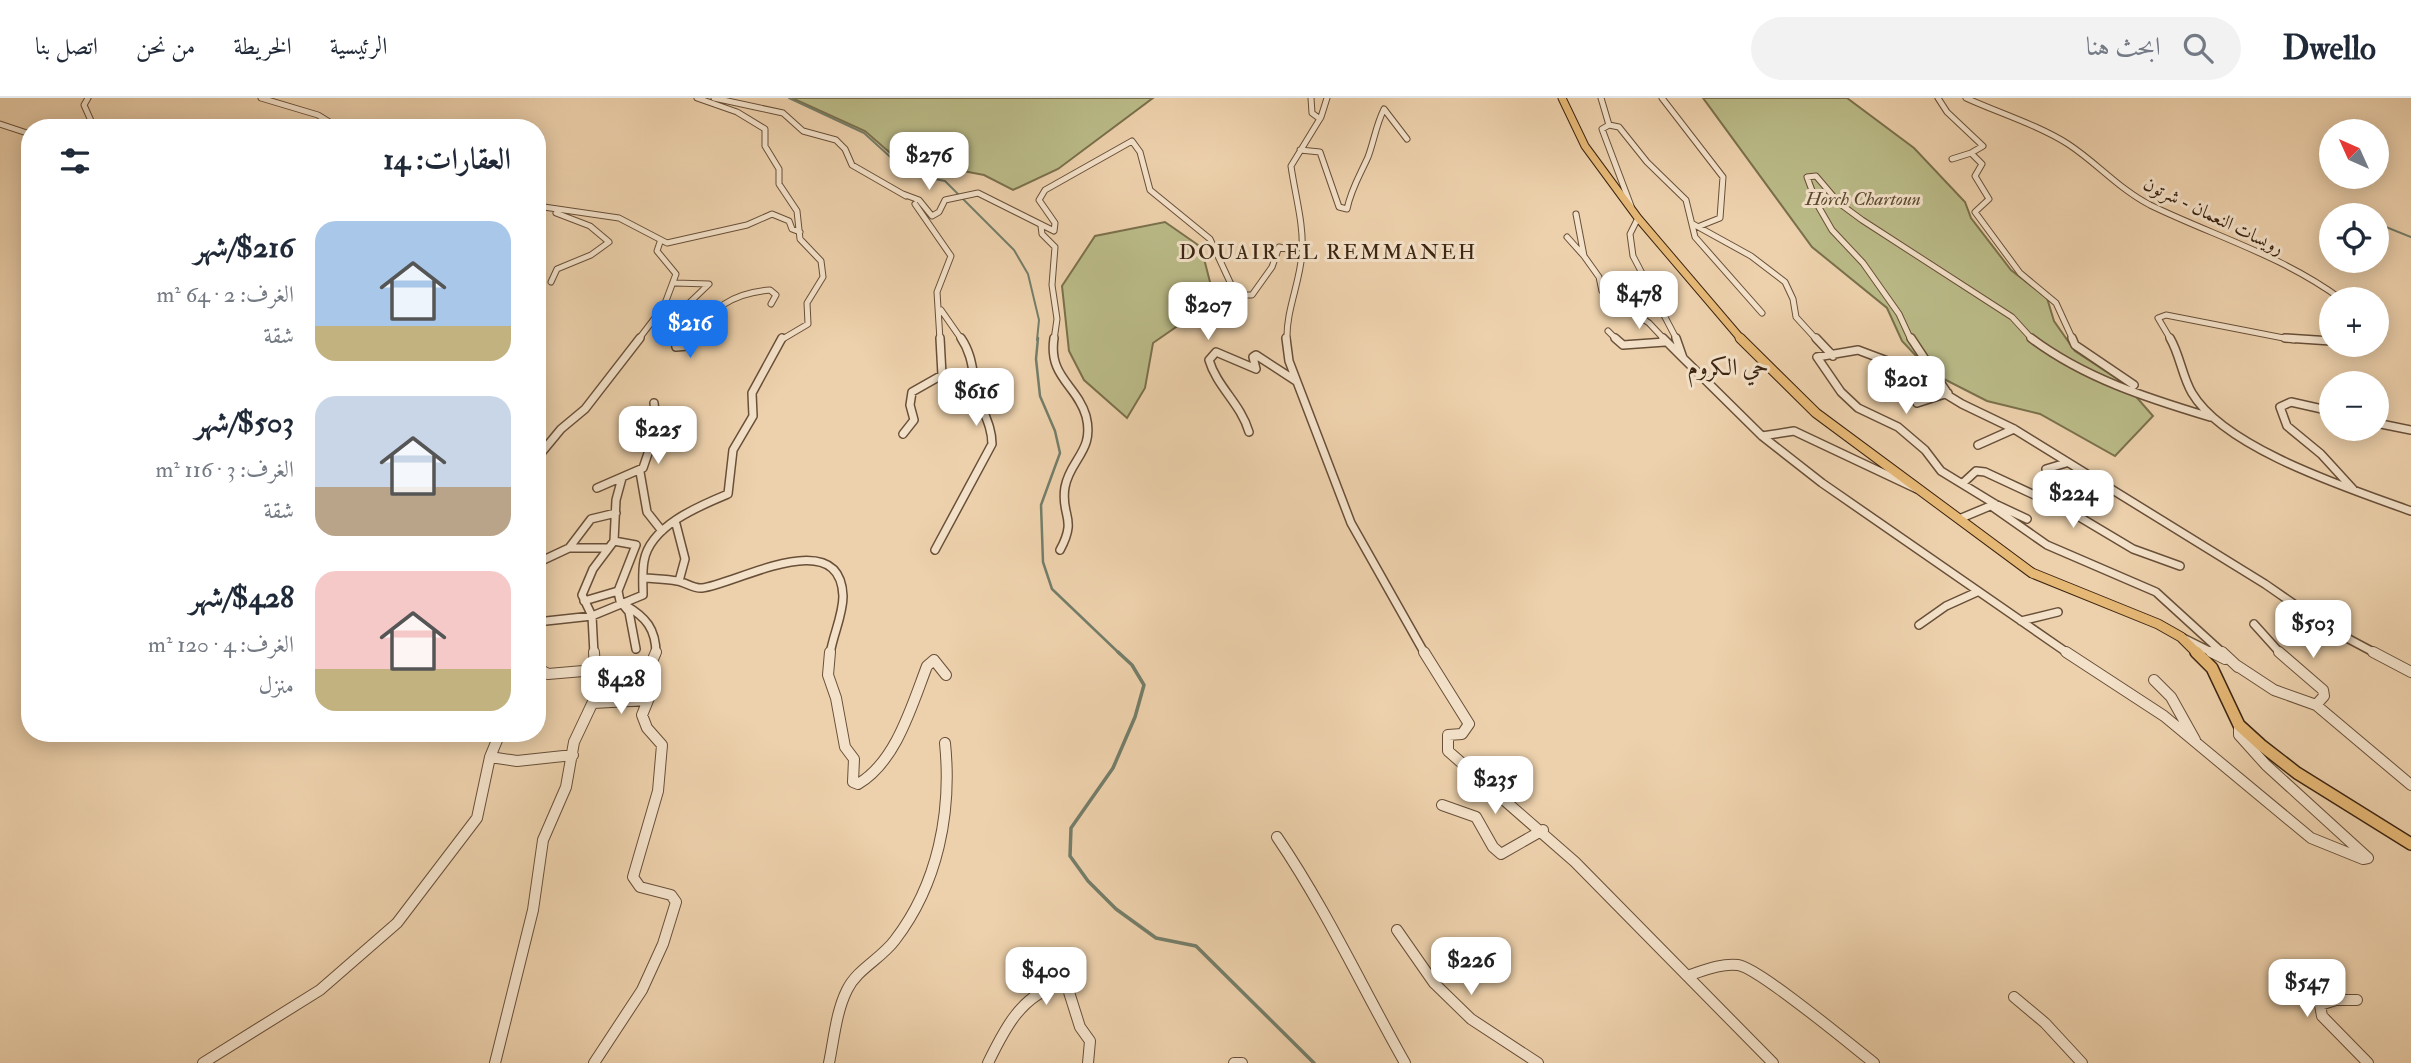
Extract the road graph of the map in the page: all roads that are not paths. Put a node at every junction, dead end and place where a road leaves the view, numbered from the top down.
1 (88, 98) edge
2 (261, 98) edge
3 (698, 98) edge
4 (714, 98) edge
5 (1311, 98) edge
6 (1327, 98) edge
7 (1562, 98) edge
8 (1601, 98) edge
9 (1662, 98) edge
10 (1938, 98) edge
11 (1966, 98) edge
12 (90, 119) edge
13 (324, 119) edge
14 (1320, 120) junction
15 (0, 124) edge
16 (1609, 125) junction
17 (21, 131) edge
18 (1407, 139) dead end
19 (1300, 150) junction
20 (1971, 153) junction
21 (1952, 159) dead end
22 (904, 194) junction
23 (1631, 206) junction
24 (547, 208) joint
25 (1576, 214) dead end
26 (1638, 218) junction
27 (1696, 225) junction
28 (1041, 226) junction
29 (800, 232) junction
30 (1567, 237) dead end
31 (660, 242) junction
32 (1584, 256) junction
33 (1302, 258) junction
34 (551, 282) dead end
35 (675, 283) junction
36 (2325, 287) edge
37 (771, 304) dead end
38 (938, 305) junction
39 (1762, 313) dead end
40 (1608, 331) dead end
41 (2319, 341) edge
42 (1665, 342) junction
43 (1833, 356) junction
44 (1683, 358) junction
45 (1296, 381) junction
46 (1948, 394) junction
47 (654, 403) dead end
48 (1917, 403) dead end
49 (2174, 404) junction
50 (2319, 408) edge
51 (2210, 417) junction
52 (2389, 426) edge
53 (2014, 429) junction
54 (2411, 430) edge
55 (1249, 432) dead end
56 (903, 434) dead end
57 (1762, 436) junction
58 (1978, 445) dead end
59 (546, 447) edge
60 (2066, 463) junction
61 (2046, 470) dead end
62 (640, 472) junction
63 (622, 478) junction
64 (1963, 482) junction
65 (597, 488) dead end
66 (1918, 490) junction
67 (2355, 491) junction
68 (1994, 506) junction
69 (2411, 511) edge
70 (616, 513) junction
71 (1959, 519) junction
72 (2027, 519) dead end
73 (676, 524) junction
74 (662, 531) junction
75 (611, 544) junction
76 (569, 548) junction
77 (935, 550) dead end
78 (1060, 550) dead end
79 (546, 559) edge
80 (2179, 566) dead end
81 (645, 578) junction
82 (679, 581) junction
83 (618, 590) junction
84 (1977, 592) junction
85 (584, 601) junction
86 (625, 605) junction
87 (2057, 612) dead end
88 (592, 616) junction
89 (2021, 621) junction
90 (546, 622) edge
91 (2254, 624) dead end
92 (1919, 625) dead end
93 (2181, 637) junction
94 (636, 649) dead end
95 (2238, 667) junction
96 (595, 670) junction
97 (2411, 672) edge
98 (946, 675) dead end
99 (546, 676) edge
100 (2154, 680) dead end
101 (648, 700) junction
102 (593, 702) junction
103 (2316, 705) junction
104 (2239, 725) junction
105 (496, 742) edge
106 (945, 743) dead end
107 (2199, 747) junction
108 (573, 755) junction
109 (489, 757) junction
110 (2411, 785) edge
111 (1443, 805) dead end
112 (1543, 830) junction
113 (1277, 837) dead end
114 (2411, 845) edge
115 (1397, 930) dead end
116 (1690, 975) junction
117 (2014, 997) dead end
118 (2357, 1000) dead end
119 (203, 1063) edge
120 (495, 1063) edge
121 (594, 1063) edge
122 (829, 1063) edge
123 (988, 1063) edge
124 (1088, 1063) edge
125 (1234, 1063) edge
126 (1242, 1063) edge
127 (1405, 1063) edge
128 (1538, 1063) edge
129 (1773, 1063) edge
130 (1874, 1063) edge
131 (2082, 1063) edge
132 (2368, 1063) edge

1 - 12 street
2 - 13 street
3 - 29 street
4 - 22 street
5 - 14 street
6 - 14 street
7 - 23 main road
8 - 16 street
9 - 27 street
10 - 20 street
11 - 36 street, رويسات النعمان - شرتون
14 - 19 street
15 - 17 street
16 - 23 street
16 - 27 street
18 - 19 street
19 - 33 street
20 - 21 street
20 - 49 street
22 - 28 street
22 - 38 street
23 - 26 main road
24 - 31 street
24 - 34 street
25 - 32 street
26 - 44 street
26 - 66 main road
27 - 39 street
27 - 43 street
28 - 33 street
28 - 78 street
29 - 31 street
29 - 73 street
30 - 32 street
31 - 35 street
32 - 42 street
33 - 45 street
35 - 37 street
35 - 59 street
38 - 56 street
38 - 77 street
40 - 42 street
41 - 51 street
42 - 44 street
43 - 46 street
43 - 64 street
44 - 57 street
45 - 55 street
45 - 112 street
46 - 48 street
46 - 49 street
46 - 53 street
47 - 62 street
49 - 51 street
50 - 67 street
51 - 67 street
52 - 54 street
53 - 58 street
53 - 60 street
57 - 66 street
57 - 84 street
60 - 61 street
60 - 97 street
62 - 63 street
62 - 74 street
63 - 65 street
63 - 70 street
64 - 68 street
64 - 80 street
66 - 71 main road
67 - 69 street
68 - 71 street
68 - 72 street
68 - 95 street
70 - 75 street
70 - 76 street
71 - 93 main road
73 - 74 street
73 - 82 street
74 - 81 street
75 - 76 street
75 - 83 street
75 - 85 street
76 - 79 street
81 - 82 street
81 - 86 street
82 - 98 street
83 - 85 street
83 - 86 street
84 - 89 street
84 - 92 street
85 - 88 street
86 - 88 street
86 - 94 street
86 - 101 street
87 - 89 street
88 - 90 street
88 - 96 street
89 - 107 street
91 - 103 street
93 - 95 street
93 - 104 main road
95 - 103 street
96 - 99 street
96 - 102 street
100 - 107 street
101 - 102 street
101 - 121 street
102 - 108 street
103 - 110 street
104 - 107 street
104 - 114 main road
105 - 109 street
106 - 122 street
108 - 109 street
108 - 120 street
109 - 119 street
111 - 112 street
112 - 116 street
113 - 127 street
115 - 128 street
116 - 129 street
116 - 130 street
117 - 131 street
118 - 132 street
123 - 124 street
125 - 126 street

